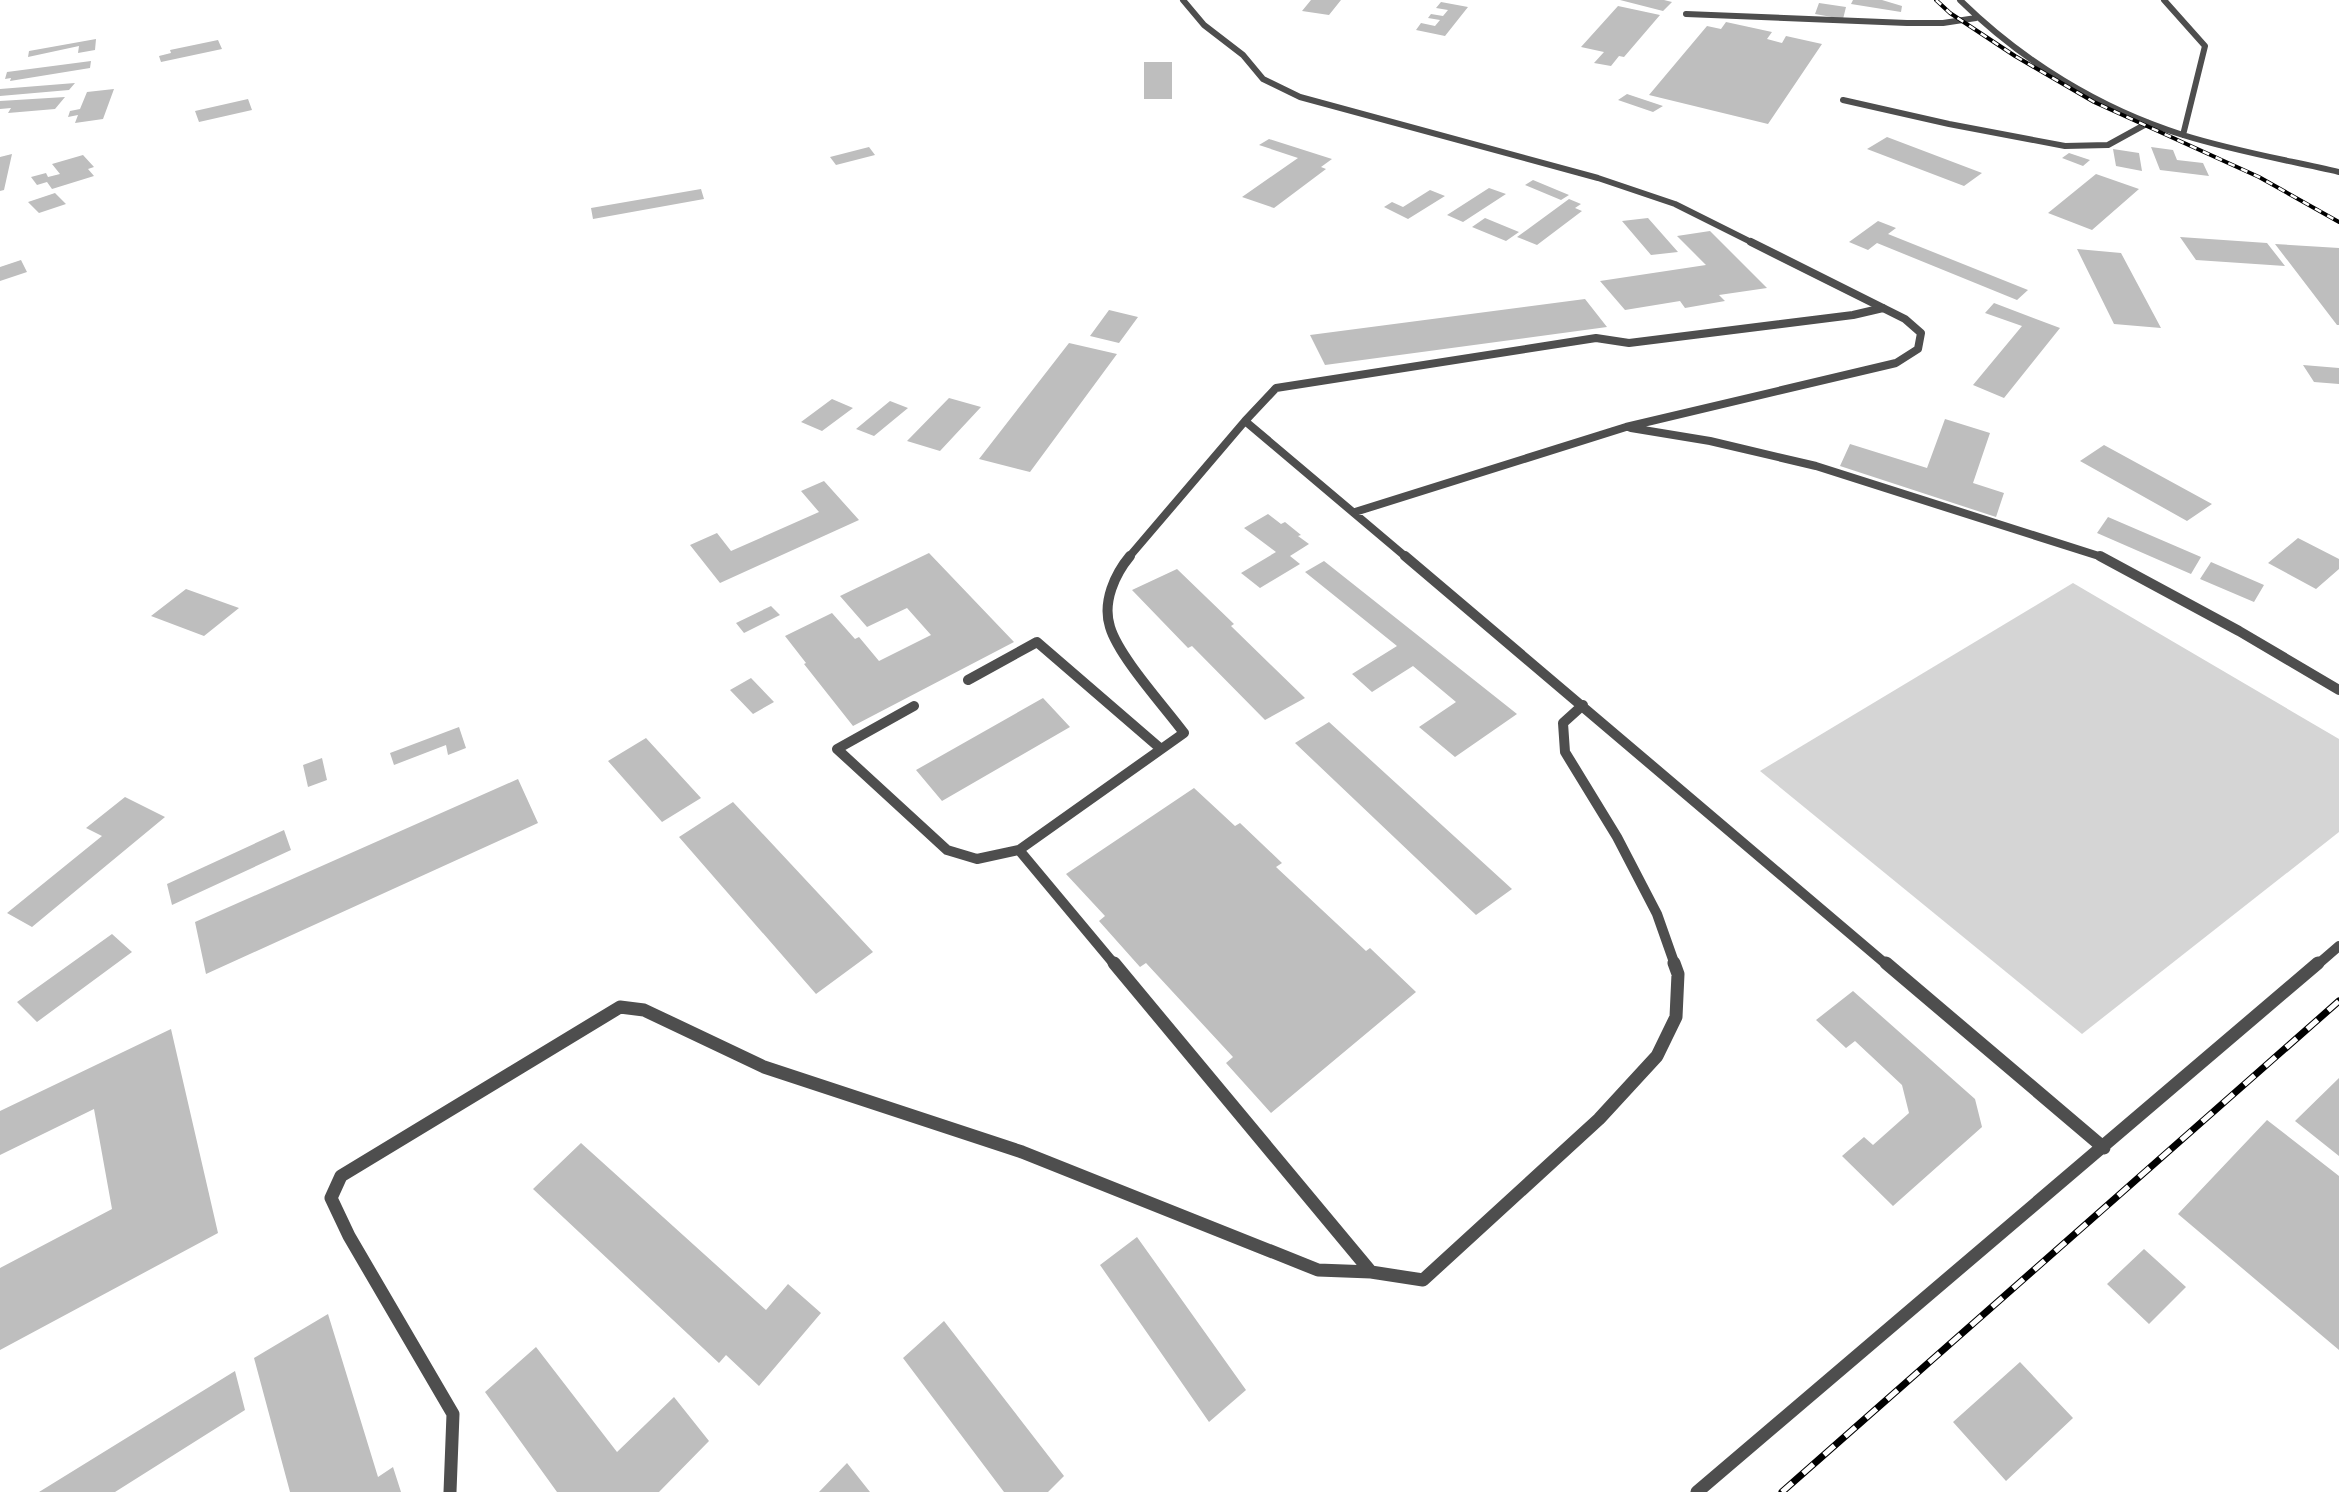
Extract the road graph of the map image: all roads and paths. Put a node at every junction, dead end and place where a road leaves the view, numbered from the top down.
1 (1183, 0) edge
2 (1960, 0) edge
3 (2164, 0) edge
4 (1686, 14) dead end
5 (1976, 18) junction
6 (1843, 100) dead end
7 (2148, 123) junction
8 (2183, 135) junction
9 (2339, 172) edge
10 (1883, 308) junction
11 (1245, 421) junction
12 (1626, 428) junction
13 (1355, 512) junction
14 (968, 680) dead end
15 (2339, 690) edge
16 (1583, 705) junction
17 (914, 706) dead end
18 (1161, 750) junction
19 (1019, 850) junction
20 (2339, 946) edge
21 (2104, 1148) junction
22 (1371, 1272) junction
23 (450, 1492) edge
24 (1697, 1492) edge

1 - 10 street
2 - 5 street
3 - 8 street
4 - 5 street
5 - 7 street
6 - 7 street
7 - 8 street
8 - 9 street
10 - 11 street
10 - 12 street
11 - 13 street
11 - 18 street
12 - 13 street
12 - 15 street
13 - 16 street
14 - 18 street
16 - 21 street
16 - 22 street
17 - 19 street
18 - 19 street
19 - 22 street
20 - 21 street
21 - 24 street
22 - 23 street

